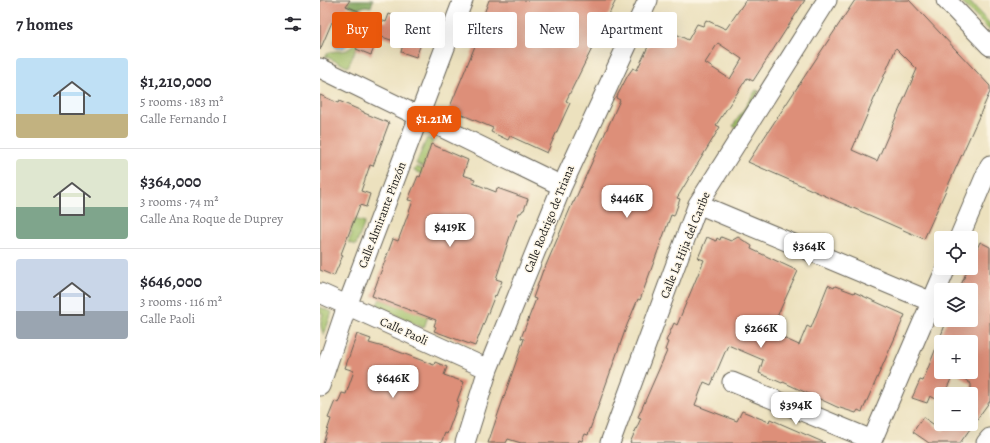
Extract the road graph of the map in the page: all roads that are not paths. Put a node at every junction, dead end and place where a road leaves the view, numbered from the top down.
1 (463, 0) edge
2 (648, 0) edge
3 (827, 0) edge
4 (946, 0) edge
5 (990, 46) edge
6 (320, 68) edge
7 (419, 115) junction
8 (990, 165) edge
9 (562, 186) junction
10 (698, 204) junction
11 (962, 231) edge
12 (943, 275) edge
13 (320, 293) edge
14 (932, 302) junction
15 (347, 306) junction
16 (488, 369) junction
17 (732, 382) dead end
18 (320, 386) edge
19 (990, 438) edge
20 (872, 442) edge
21 (465, 443) edge
22 (610, 443) edge
23 (986, 443) edge

1 - 7 street, Calle Almirante Pinzón
2 - 9 street, Calle Rodrigo de Triana
3 - 10 street, Calle La Hija del Caribe
4 - 5 street
6 - 7 street
7 - 9 street
7 - 15 street, Calle Almirante Pinzón
8 - 11 street
9 - 16 street, Calle Rodrigo de Triana
10 - 14 street
10 - 22 street, Calle La Hija del Caribe
12 - 14 street
13 - 15 street, Calle Paoli
14 - 20 street
15 - 16 street, Calle Paoli
15 - 18 street, Calle Almirante Pinzón
16 - 21 street, Calle Rodrigo de Triana
17 - 20 street
19 - 23 street

